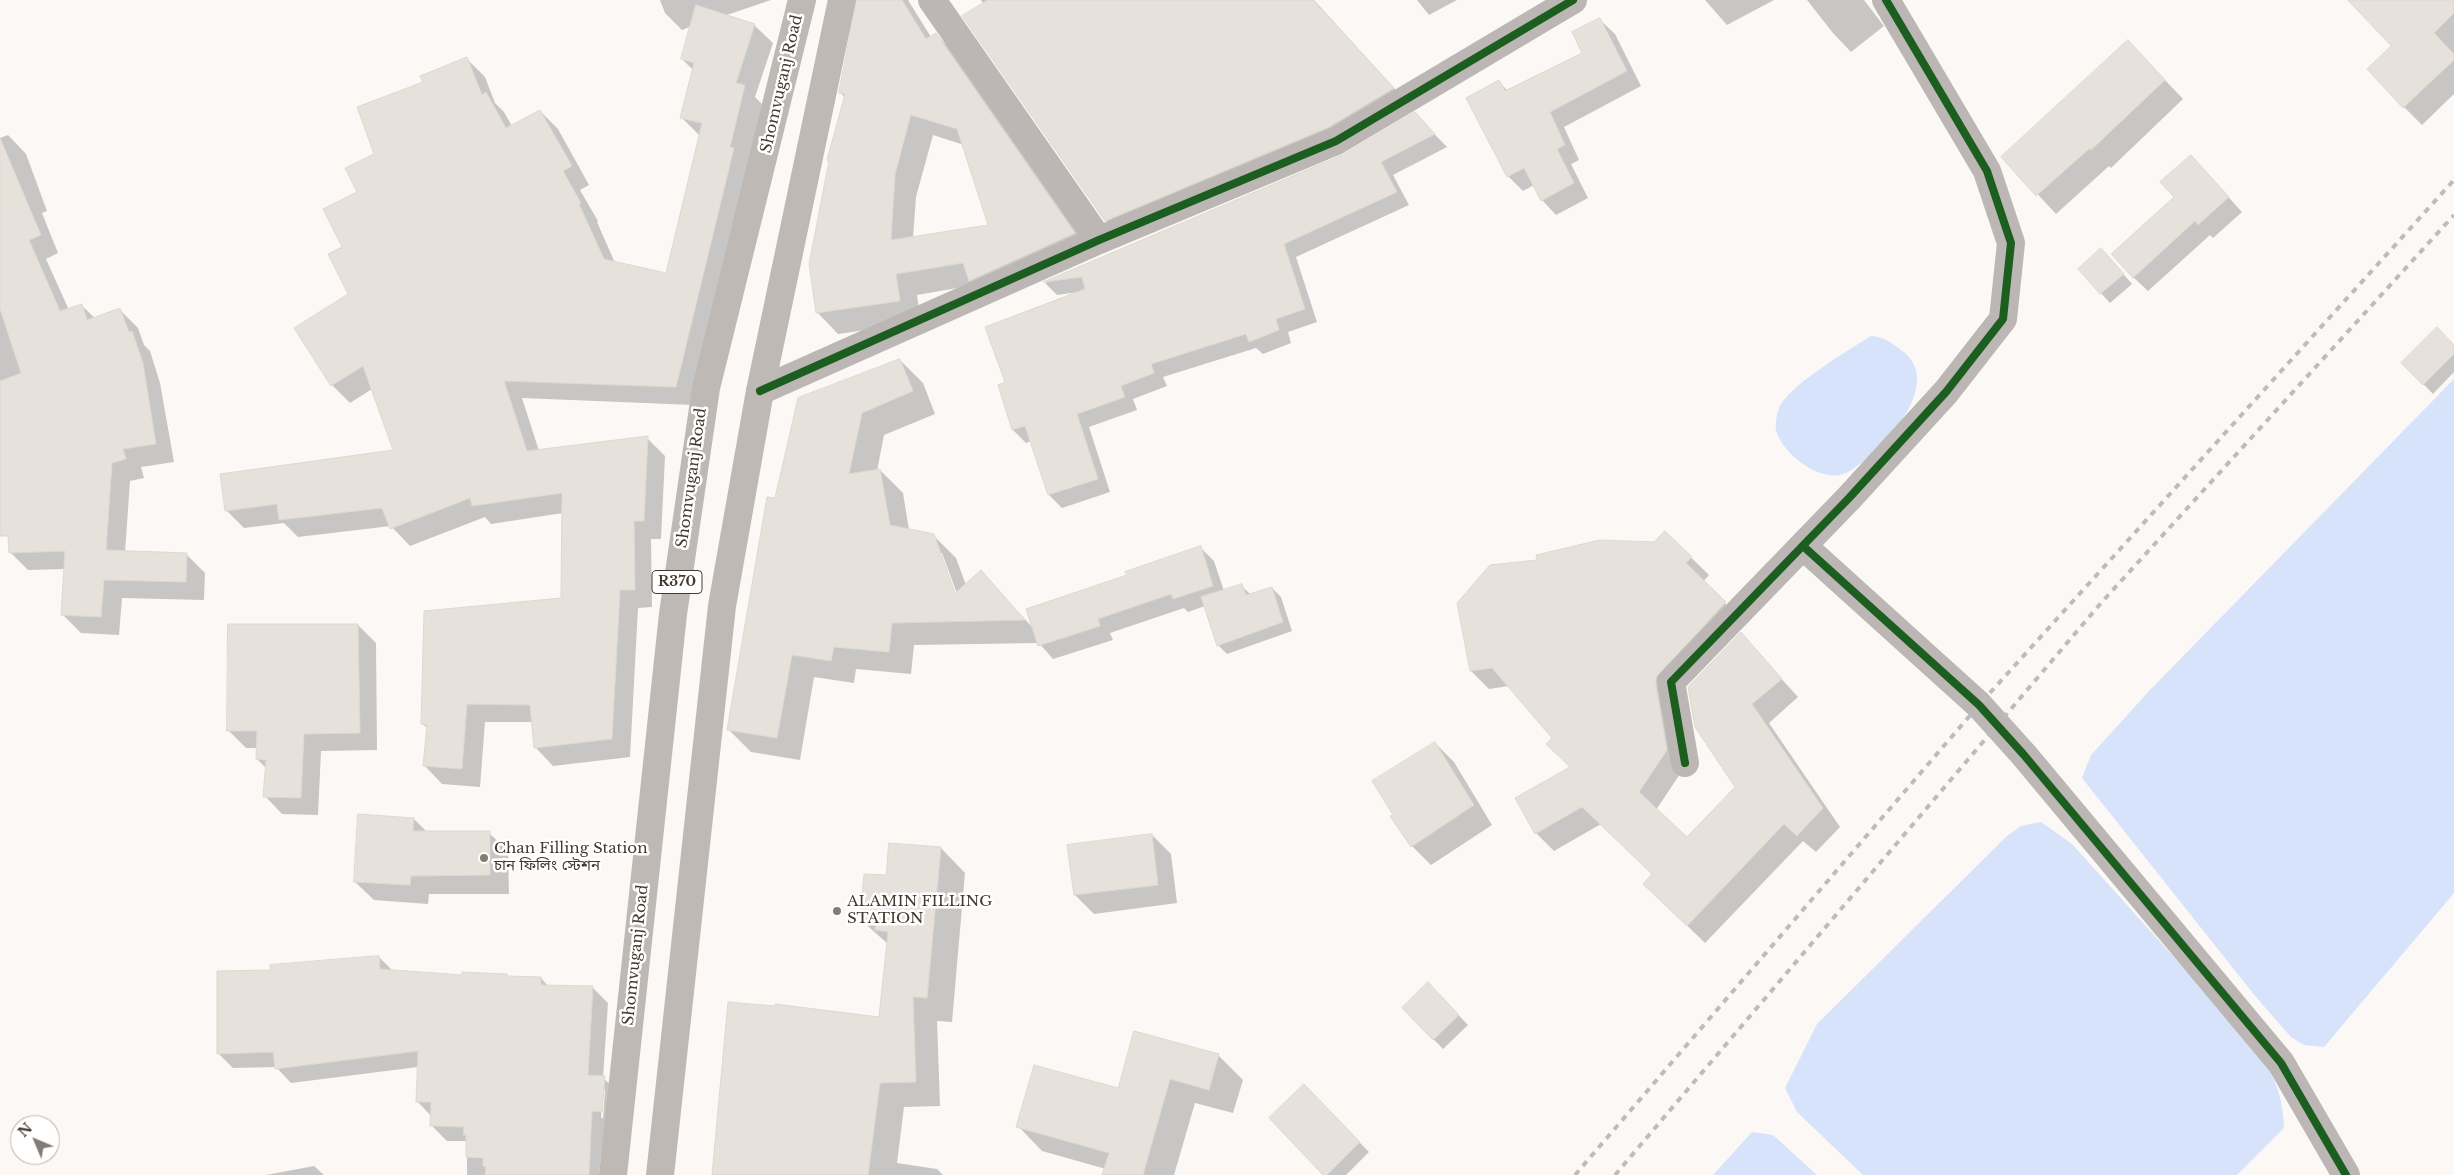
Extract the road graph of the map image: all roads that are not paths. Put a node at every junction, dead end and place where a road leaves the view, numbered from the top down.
1 (802, 0) edge
2 (842, 0) edge
3 (932, 0) edge
4 (1574, 0) edge
5 (1886, 0) edge
6 (1099, 240) junction
7 (760, 391) junction
8 (1803, 546) junction
9 (1685, 763) dead end
10 (613, 1175) edge
11 (660, 1175) edge
12 (2346, 1175) edge

1 - 10 main road, Shomvuganj Road / R370
2 - 7 main road, R370
3 - 6 street
4 - 6 street
5 - 8 street
6 - 7 street
7 - 11 main road, R370
8 - 9 street
8 - 12 street

